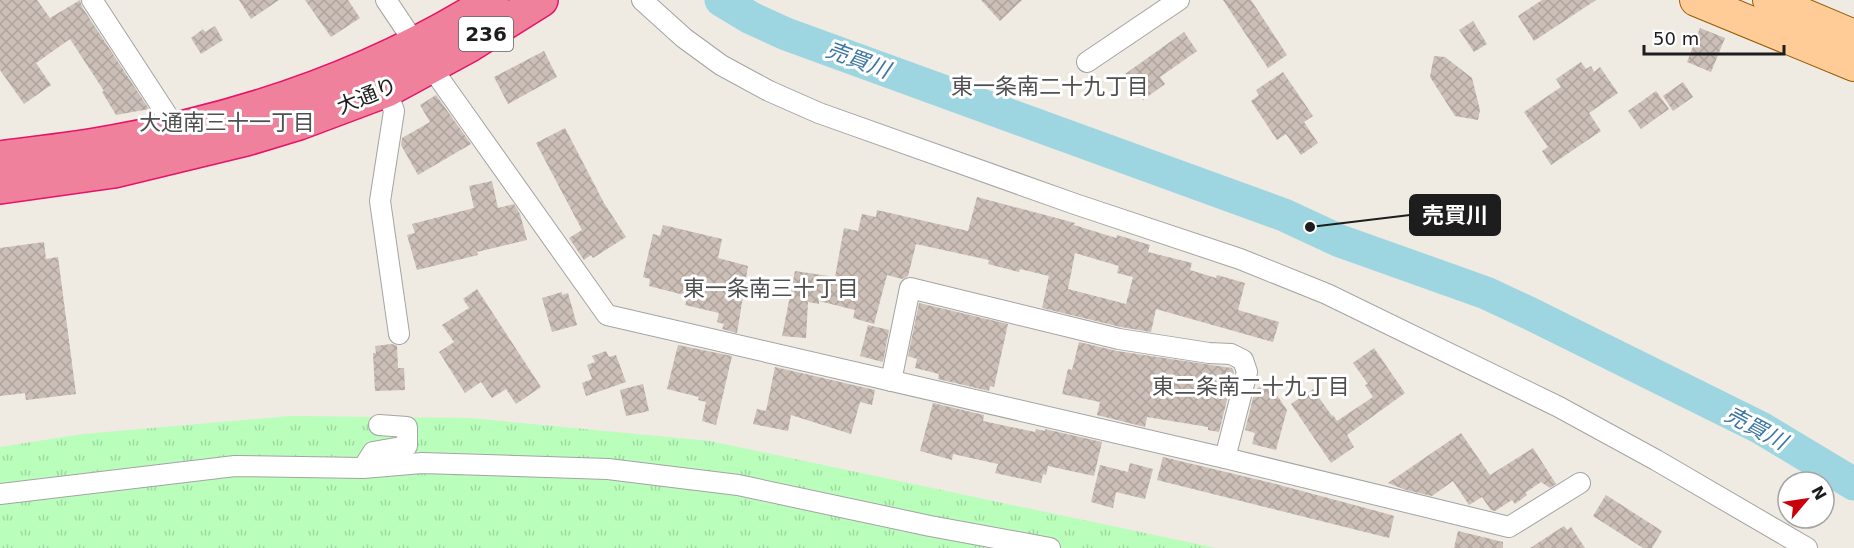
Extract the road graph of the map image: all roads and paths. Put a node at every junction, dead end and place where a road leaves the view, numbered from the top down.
1 (92, 0) edge
2 (386, 0) edge
3 (492, 0) edge
4 (541, 0) edge
5 (642, 0) edge
6 (1179, 0) edge
7 (1696, 0) edge
8 (1769, 0) edge
9 (1854, 36) edge
10 (423, 55) junction
11 (1087, 62) dead end
12 (1854, 65) edge
13 (382, 77) junction
14 (176, 142) junction
15 (0, 159) edge
16 (0, 187) edge
17 (399, 334) dead end
18 (891, 381) junction
19 (379, 425) dead end
20 (1225, 458) junction
21 (363, 468) junction
22 (1580, 483) dead end
23 (0, 494) edge
24 (1050, 548) edge
25 (1807, 548) edge

1 - 14 street
2 - 10 street
3 - 10 highway, 大通り / 236
4 - 10 highway, 大通り / 236
5 - 25 street
6 - 11 street
7 - 12 main road
8 - 9 main road
10 - 13 highway, 大通り / 236
10 - 18 street
13 - 14 highway, 大通り / 236
13 - 17 street
14 - 15 highway, 大通り / 236
14 - 16 highway, 大通り / 236
18 - 20 street
18 - 20 street
19 - 21 street
20 - 22 street
21 - 23 street
21 - 24 street

